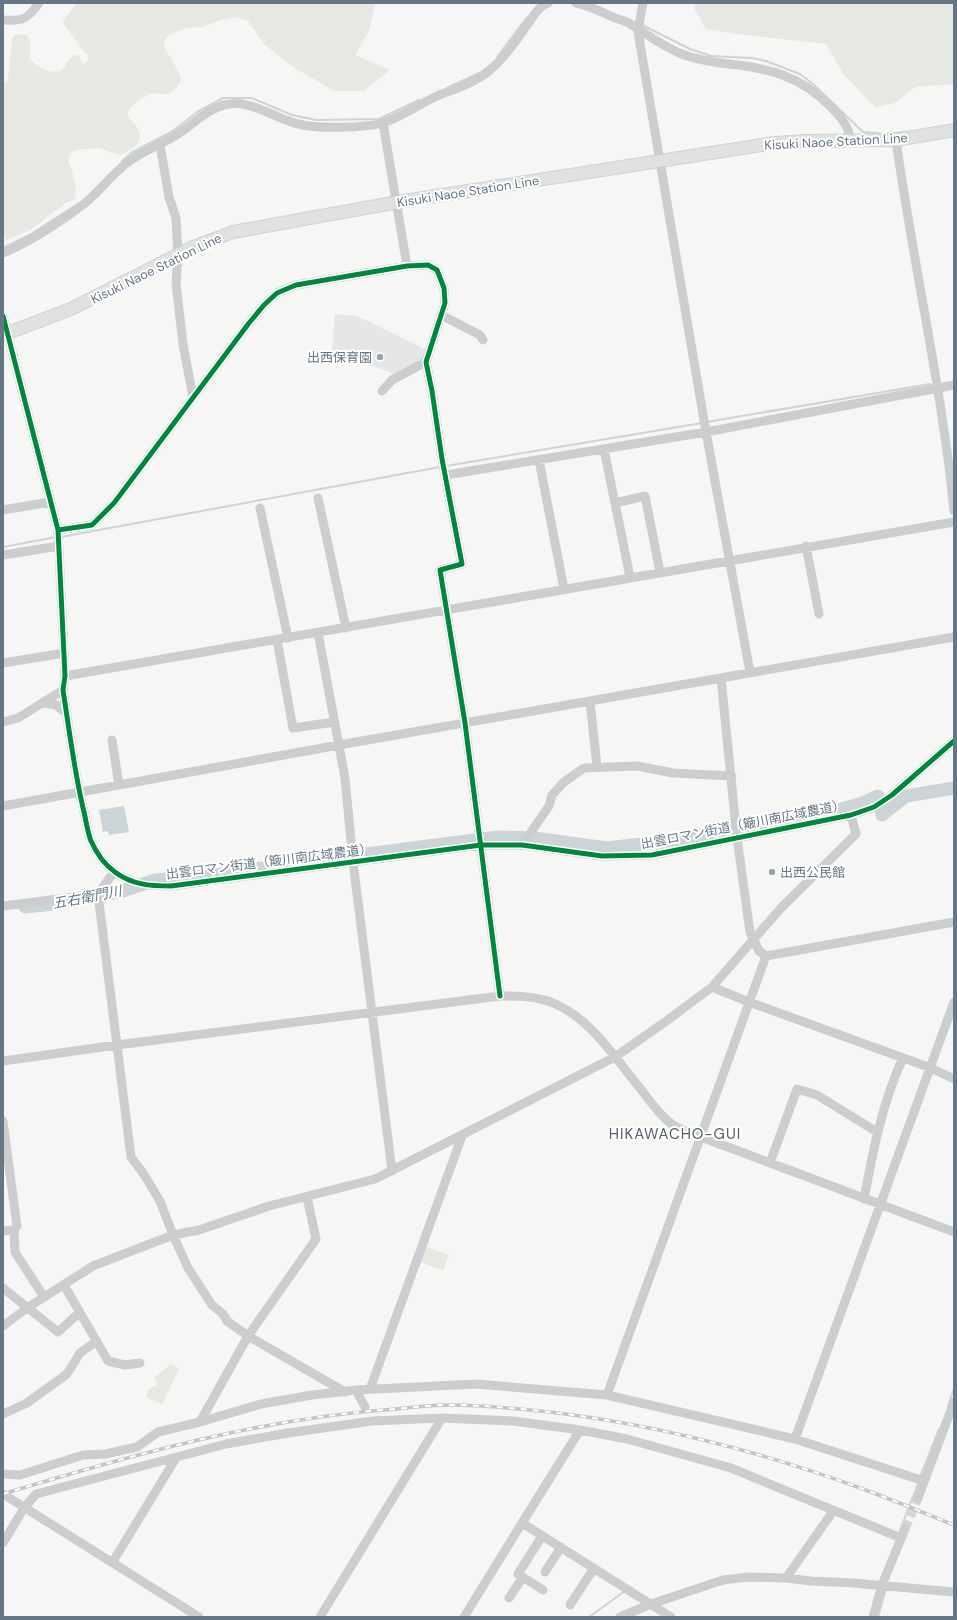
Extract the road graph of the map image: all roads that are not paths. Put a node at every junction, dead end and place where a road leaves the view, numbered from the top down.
1 (39, 3) edge
2 (576, 3) edge
3 (643, 3) edge
4 (543, 4) edge
5 (3, 20) edge
6 (638, 30) junction
7 (383, 122) junction
8 (954, 130) edge
9 (896, 140) junction
10 (850, 141) junction
11 (160, 145) junction
12 (660, 160) junction
13 (398, 202) junction
14 (3, 253) edge
15 (178, 255) junction
16 (408, 266) junction
17 (441, 315) junction
18 (3, 316) edge
19 (6, 334) edge
20 (483, 340) dead end
21 (426, 362) junction
22 (954, 385) edge
23 (937, 388) junction
24 (382, 391) dead end
25 (193, 397) junction
26 (706, 432) junction
27 (604, 449) junction
28 (539, 460) junction
29 (446, 475) junction
30 (318, 498) dead end
31 (50, 502) junction
32 (615, 503) junction
33 (260, 508) dead end
34 (3, 510) edge
35 (954, 512) edge
36 (954, 522) edge
37 (58, 530) junction
38 (59, 546) junction
39 (806, 546) junction
40 (3, 555) edge
41 (730, 559) junction
42 (660, 572) junction
43 (630, 577) junction
44 (564, 589) junction
45 (446, 610) junction
46 (819, 614) dead end
47 (346, 628) junction
48 (318, 633) junction
49 (954, 637) edge
50 (288, 638) junction
51 (277, 640) junction
52 (64, 653) junction
53 (3, 662) edge
54 (750, 672) junction
55 (65, 676) junction
56 (721, 678) junction
57 (63, 690) junction
58 (590, 701) junction
59 (42, 703) junction
60 (66, 713) junction
61 (3, 722) edge
62 (334, 722) junction
63 (465, 723) junction
64 (112, 740) dead end
65 (954, 741) edge
66 (339, 745) junction
67 (597, 767) junction
68 (732, 776) junction
69 (119, 785) junction
70 (80, 792) junction
71 (3, 806) edge
72 (851, 815) junction
73 (737, 838) junction
74 (480, 845) junction
75 (522, 846) junction
76 (353, 862) junction
77 (114, 872) junction
78 (98, 894) junction
79 (3, 906) edge
80 (954, 922) edge
81 (753, 941) junction
82 (766, 956) junction
83 (712, 988) junction
84 (500, 996) junction
85 (749, 1002) junction
86 (954, 1002) edge
87 (372, 1012) junction
88 (117, 1045) junction
89 (615, 1057) junction
90 (903, 1058) junction
91 (3, 1061) edge
92 (930, 1068) junction
93 (954, 1079) edge
94 (3, 1120) edge
95 (877, 1132) junction
96 (462, 1136) junction
97 (701, 1137) junction
98 (770, 1163) junction
99 (392, 1171) junction
100 (307, 1197) junction
101 (864, 1199) junction
102 (880, 1206) junction
103 (14, 1230) junction
104 (3, 1231) edge
105 (954, 1232) edge
106 (173, 1235) junction
107 (64, 1285) junction
108 (3, 1288) edge
109 (44, 1297) junction
110 (27, 1308) junction
111 (80, 1312) junction
112 (3, 1326) edge
113 (248, 1336) junction
114 (97, 1341) junction
115 (140, 1363) dead end
116 (370, 1389) junction
117 (356, 1390) junction
118 (345, 1392) junction
119 (607, 1395) junction
120 (954, 1402) edge
121 (3, 1414) edge
122 (369, 1414) junction
123 (442, 1418) junction
124 (200, 1422) junction
125 (580, 1430) junction
126 (795, 1439) junction
127 (176, 1458) junction
128 (3, 1474) edge
129 (924, 1481) junction
130 (3, 1494) edge
131 (918, 1498) tunnel mouth
132 (24, 1508) junction
133 (834, 1510) junction
134 (522, 1523) junction
135 (905, 1529) tunnel mouth
136 (542, 1536) junction
137 (901, 1538) junction
138 (3, 1543) edge
139 (561, 1547) junction
140 (112, 1563) junction
141 (594, 1568) junction
142 (545, 1572) dead end
143 (523, 1577) junction
144 (786, 1578) junction
145 (882, 1585) junction
146 (543, 1590) dead end
147 (954, 1592) edge
148 (510, 1598) dead end
149 (651, 1604) junction
150 (570, 1605) dead end
151 (199, 1617) edge
152 (320, 1617) edge
153 (464, 1617) edge
154 (620, 1617) edge
155 (671, 1617) edge
156 (873, 1617) edge

1 - 5 street
2 - 6 street
3 - 6 street
4 - 7 street
6 - 10 street
6 - 12 street
7 - 11 street
7 - 13 street
8 - 9 main road, Kisuki Naoe Station Line
9 - 10 main road, Kisuki Naoe Station Line
9 - 23 street
10 - 12 main road, Kisuki Naoe Station Line
11 - 14 street
11 - 15 street
12 - 13 main road, Kisuki Naoe Station Line
12 - 26 street
13 - 15 main road, Kisuki Naoe Station Line
13 - 16 street
15 - 19 main road, Kisuki Naoe Station Line
15 - 25 street
16 - 17 street
16 - 25 street
17 - 20 street
17 - 21 street
18 - 19 street, 出雲ロマン街道（簸川南広域農道）
19 - 31 street, 出雲ロマン街道（簸川南広域農道）
21 - 24 street
21 - 29 street
22 - 23 street
23 - 26 street
23 - 35 street
25 - 37 street
26 - 27 street
26 - 41 street
27 - 28 street
27 - 32 street
28 - 29 street
28 - 44 street
29 - 45 street
30 - 47 street
31 - 34 street
31 - 37 street, 出雲ロマン街道（簸川南広域農道）
32 - 42 street
32 - 43 street
33 - 50 street
36 - 39 street
37 - 38 street, 出雲ロマン街道（簸川南広域農道）
38 - 40 street
38 - 52 street, 出雲ロマン街道（簸川南広域農道）
39 - 41 street
39 - 46 street
41 - 42 street
41 - 54 street
42 - 43 street
43 - 44 street
44 - 45 street
45 - 47 street
45 - 63 street
47 - 48 street
48 - 50 street
48 - 62 street
49 - 54 street
50 - 51 street
51 - 55 street
51 - 62 street
52 - 53 street
52 - 55 street, 出雲ロマン街道（簸川南広域農道）
54 - 56 street
55 - 57 street, 出雲ロマン街道（簸川南広域農道）
56 - 58 street
56 - 68 street
57 - 59 street
57 - 60 street, 出雲ロマン街道（簸川南広域農道）
58 - 63 street
58 - 67 street
59 - 60 street
59 - 61 street
60 - 70 street, 出雲ロマン街道（簸川南広域農道）
62 - 66 street
63 - 66 street
63 - 74 street
64 - 69 street
65 - 72 street, 出雲ロマン街道（簸川南広域農道）
66 - 69 street
66 - 76 street
67 - 68 street
67 - 75 street
68 - 73 street
69 - 70 street
70 - 71 street
70 - 77 street, 出雲ロマン街道（簸川南広域農道）
72 - 73 street, 出雲ロマン街道（簸川南広域農道）
72 - 81 street
73 - 75 street, 出雲ロマン街道（簸川南広域農道）
73 - 81 street
74 - 75 street, 出雲ロマン街道（簸川南広域農道）
74 - 76 street, 出雲ロマン街道（簸川南広域農道）
74 - 84 street
76 - 77 street, 出雲ロマン街道（簸川南広域農道）
76 - 87 street
77 - 78 street
78 - 79 street
78 - 88 street
80 - 82 street
81 - 82 street
81 - 83 street
82 - 85 street
83 - 85 street
83 - 89 street
84 - 87 street
84 - 89 street
85 - 90 street
85 - 97 street
86 - 92 street
87 - 88 street
87 - 99 street
88 - 91 street
88 - 106 street
89 - 96 street
89 - 97 street
90 - 92 street
90 - 95 street
92 - 93 street
92 - 102 street
94 - 103 street
95 - 98 street
95 - 101 street
96 - 99 street
96 - 116 street
97 - 98 street
97 - 119 street
98 - 101 street
99 - 100 street
100 - 106 street
100 - 113 street
101 - 102 street
102 - 105 street
102 - 126 street
103 - 104 street
103 - 109 street
106 - 107 street
106 - 113 street
107 - 109 street
107 - 111 street
108 - 110 street
109 - 110 street
110 - 111 street
110 - 112 street
111 - 114 street
113 - 118 street
113 - 124 street
114 - 115 street
114 - 121 street
116 - 117 street
116 - 119 street
117 - 118 street
117 - 122 street
118 - 124 street
119 - 126 street
120 - 129 street
122 - 123 street
122 - 127 street
123 - 125 street
123 - 152 street
124 - 128 street
125 - 133 street
125 - 134 street
126 - 129 street
127 - 132 street
127 - 140 street
129 - 131 street
130 - 132 street
132 - 138 street
132 - 140 street
133 - 137 street
133 - 144 street
134 - 136 street
134 - 153 street
135 - 137 street
136 - 139 street
136 - 143 street
137 - 145 street
139 - 141 street
139 - 142 street
140 - 151 street
141 - 149 street
141 - 150 street
143 - 146 street
143 - 148 street
144 - 145 street
144 - 149 street
145 - 147 street
145 - 156 street
149 - 154 street
149 - 155 street

